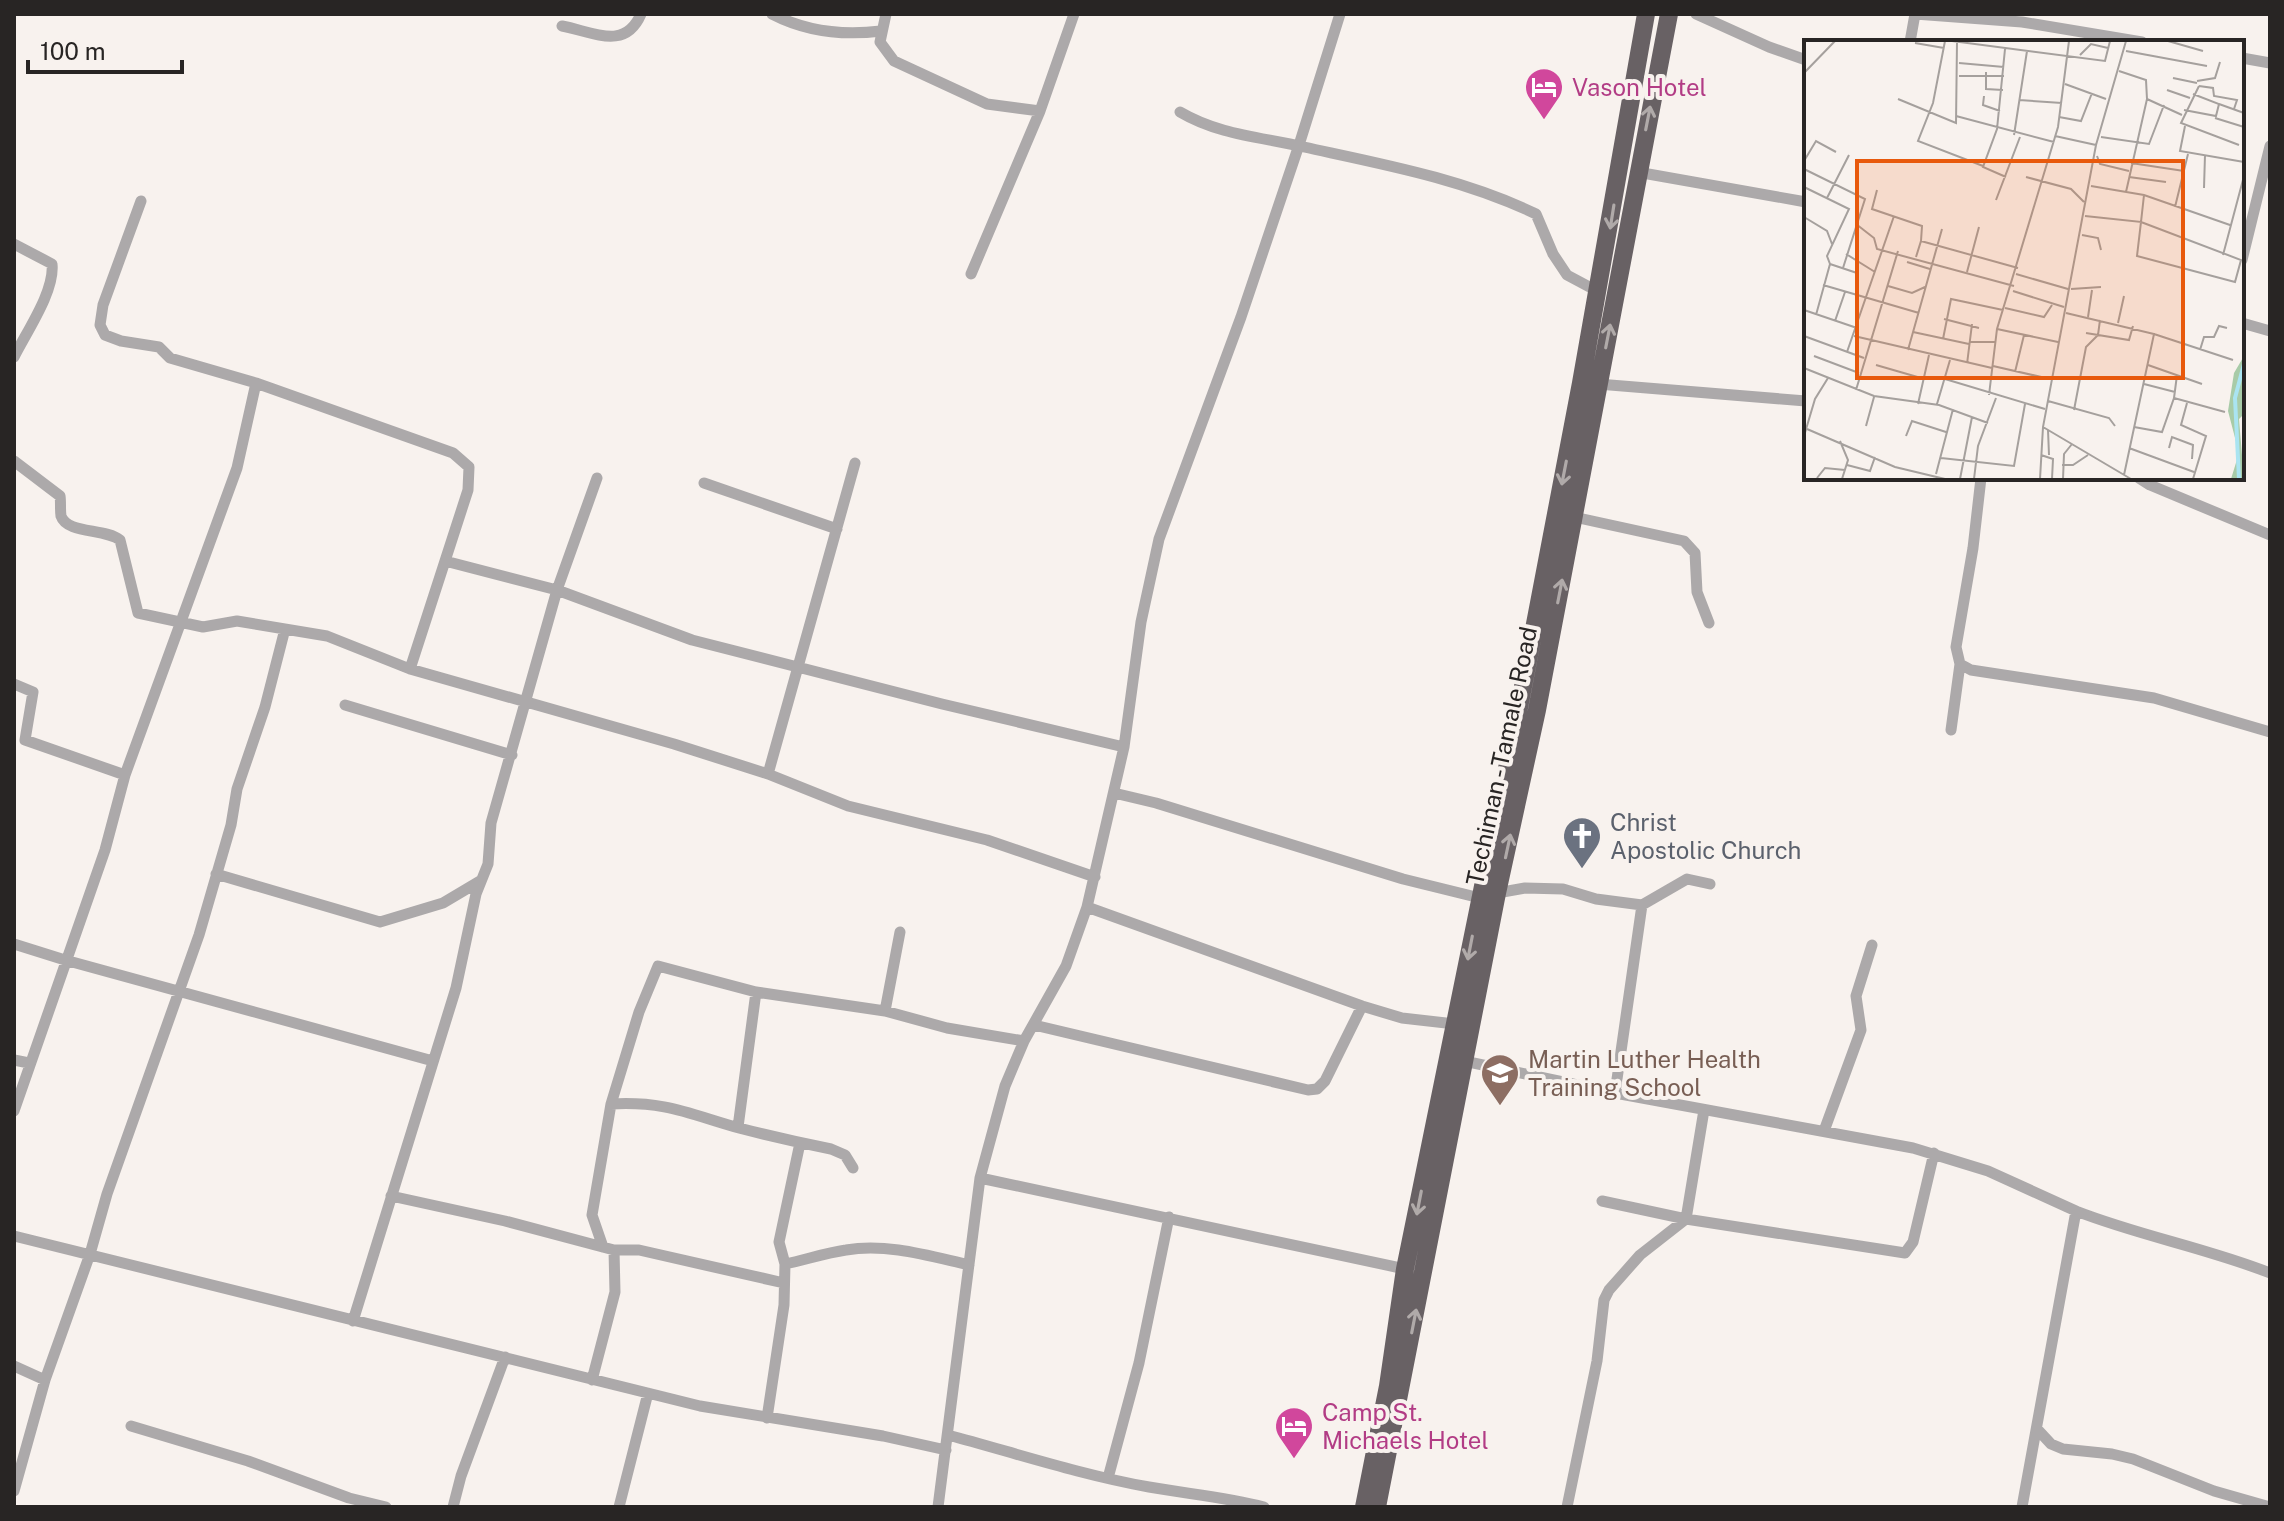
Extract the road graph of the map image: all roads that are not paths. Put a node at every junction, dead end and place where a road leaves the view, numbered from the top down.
1 (641, 14) edge
2 (772, 14) edge
3 (886, 14) edge
4 (1074, 14) edge
5 (1340, 14) edge
6 (1646, 14) edge
7 (1669, 14) edge
8 (1696, 14) edge
9 (1915, 14) edge
10 (2023, 18) edge
11 (562, 26) dead end
12 (881, 31) junction
13 (1910, 40) edge
14 (2132, 40) edge
15 (2244, 58) edge
16 (1804, 59) edge
17 (2270, 63) edge
18 (1040, 111) junction
19 (1180, 112) dead end
20 (1299, 145) junction
21 (2270, 146) edge
22 (1637, 172) junction
23 (141, 201) dead end
24 (1804, 202) edge
25 (14, 244) edge
26 (2244, 252) edge
27 (971, 274) dead end
28 (1597, 291) junction
29 (2244, 324) edge
30 (2270, 331) edge
31 (14, 357) edge
32 (256, 383) junction
33 (1598, 384) junction
34 (1804, 401) edge
35 (14, 461) edge
36 (855, 463) dead end
37 (597, 478) dead end
38 (1981, 480) edge
39 (2144, 480) edge
40 (704, 483) dead end
41 (1574, 517) junction
42 (837, 529) junction
43 (2270, 535) edge
44 (445, 561) junction
45 (557, 590) junction
46 (178, 623) junction
47 (1709, 623) dead end
48 (285, 629) junction
49 (1960, 664) junction
50 (800, 666) junction
51 (410, 669) junction
52 (14, 684) edge
53 (525, 703) junction
54 (345, 705) dead end
55 (1951, 730) dead end
56 (2270, 732) edge
57 (1124, 747) junction
58 (512, 755) junction
59 (768, 774) junction
60 (125, 775) junction
61 (1114, 793) junction
62 (216, 874) junction
63 (1095, 877) junction
64 (480, 881) junction
65 (1710, 884) dead end
66 (1488, 896) junction
67 (1642, 905) junction
68 (1087, 907) junction
69 (900, 932) dead end
70 (14, 944) edge
71 (1872, 945) dead end
72 (65, 960) junction
73 (178, 990) junction
74 (756, 992) junction
75 (1362, 1006) junction
76 (885, 1011) junction
77 (1455, 1024) junction
78 (1034, 1025) junction
79 (1024, 1041) junction
80 (14, 1060) edge
81 (433, 1061) junction
82 (1464, 1061) junction
83 (29, 1063) junction
84 (1615, 1093) junction
85 (611, 1104) junction
86 (1704, 1110) junction
87 (14, 1111) edge
88 (738, 1127) junction
89 (1824, 1131) junction
90 (800, 1143) junction
91 (1934, 1153) junction
92 (853, 1168) dead end
93 (980, 1178) junction
94 (391, 1196) junction
95 (1602, 1201) dead end
96 (2076, 1211) junction
97 (1169, 1217) junction
98 (1686, 1219) junction
99 (14, 1236) edge
100 (608, 1248) junction
101 (90, 1254) junction
102 (785, 1264) junction
103 (969, 1265) junction
104 (1405, 1269) junction
105 (2270, 1273) edge
106 (784, 1283) junction
107 (353, 1321) junction
108 (505, 1357) junction
109 (14, 1366) edge
110 (45, 1380) junction
111 (592, 1380) junction
112 (648, 1393) junction
113 (767, 1418) junction
114 (131, 1426) dead end
115 (2038, 1430) junction
116 (948, 1435) junction
117 (946, 1450) junction
118 (1108, 1478) junction
119 (14, 1488) edge
120 (2244, 1503) edge
121 (386, 1507) edge
122 (453, 1507) edge
123 (619, 1507) edge
124 (938, 1507) edge
125 (1264, 1507) edge
126 (1364, 1507) edge
127 (1377, 1507) edge
128 (1567, 1507) edge
129 (2022, 1507) edge
130 (2270, 1507) edge

1 - 11 street
2 - 12 street
3 - 12 street
4 - 18 street
5 - 20 street
6 -> 28 highway, Techiman - Tamale Road
22 -> 7 highway, Techiman - Tamale Road
8 - 16 street
9 - 10 street
9 - 13 street
10 - 14 street
12 - 18 street
15 - 17 street
18 - 27 street
19 - 20 street
20 - 28 street
20 - 57 street
21 - 26 street
22 - 24 street
33 -> 22 highway, Techiman - Tamale Road
23 - 32 street
25 - 31 street
28 -> 66 highway, Techiman - Tamale Road
29 - 30 street
32 - 44 street
32 - 46 street
33 - 34 street
33 - 41 highway, Techiman - Tamale Road
35 - 46 street
36 - 42 street
37 - 45 street
38 - 49 street
39 - 43 street
40 - 42 street
41 - 47 street
66 -> 41 highway, Techiman - Tamale Road
42 - 50 street
44 - 45 street
44 - 51 street
45 - 50 street
45 - 53 street
46 - 48 street
46 - 60 street
48 - 51 street
48 - 62 street
49 - 55 street
49 - 56 street
50 - 57 street
50 - 59 street
51 - 53 street
52 - 60 street
53 - 58 street
53 - 59 street
54 - 58 street
57 - 61 street
58 - 64 street
59 - 63 street
60 - 72 street
61 - 63 street
61 - 66 street
62 - 64 street
62 - 73 street
63 - 68 street
64 - 81 street
65 - 67 street
66 - 67 street
66 -> 77 highway, Techiman - Tamale Road
66 - 82 highway, Techiman - Tamale Road
67 - 84 street
68 - 75 street
68 - 78 street
69 - 76 street
70 - 72 street
71 - 89 street
72 - 73 street
72 - 83 street
73 - 81 street
73 - 101 street
74 - 76 street
74 - 85 street
74 - 88 street
75 - 77 street
75 - 78 street
76 - 79 street
77 -> 104 highway, Techiman - Tamale Road
78 - 79 street
79 - 93 street
80 - 83 street
81 - 94 street
82 - 84 street
127 -> 82 highway, Techiman - Tamale Road
83 - 87 street
84 - 86 street
85 - 88 street
85 - 100 street
86 - 89 street
86 - 98 street
88 - 90 street
89 - 91 street
90 - 92 street
90 - 102 street
91 - 96 street
91 - 98 street
93 - 97 street
93 - 103 street
94 - 100 street
94 - 107 street
95 - 98 street
96 - 105 street
96 - 115 street
97 - 104 street
97 - 118 street
98 - 128 street
99 - 101 street
100 - 106 street
100 - 111 street
101 - 107 street
101 - 110 street
102 - 103 street
102 - 106 street
103 - 116 street
104 - 126 highway, Techiman - Tamale Road
106 - 113 street
107 - 108 street
108 - 111 street
108 - 122 street
109 - 110 street
110 - 119 street
111 - 112 street
112 - 113 street
112 - 123 street
113 - 117 street
114 - 121 street
115 - 120 street
115 - 129 street
116 - 117 street
116 - 118 street
117 - 124 street
118 - 125 street
120 - 130 street

